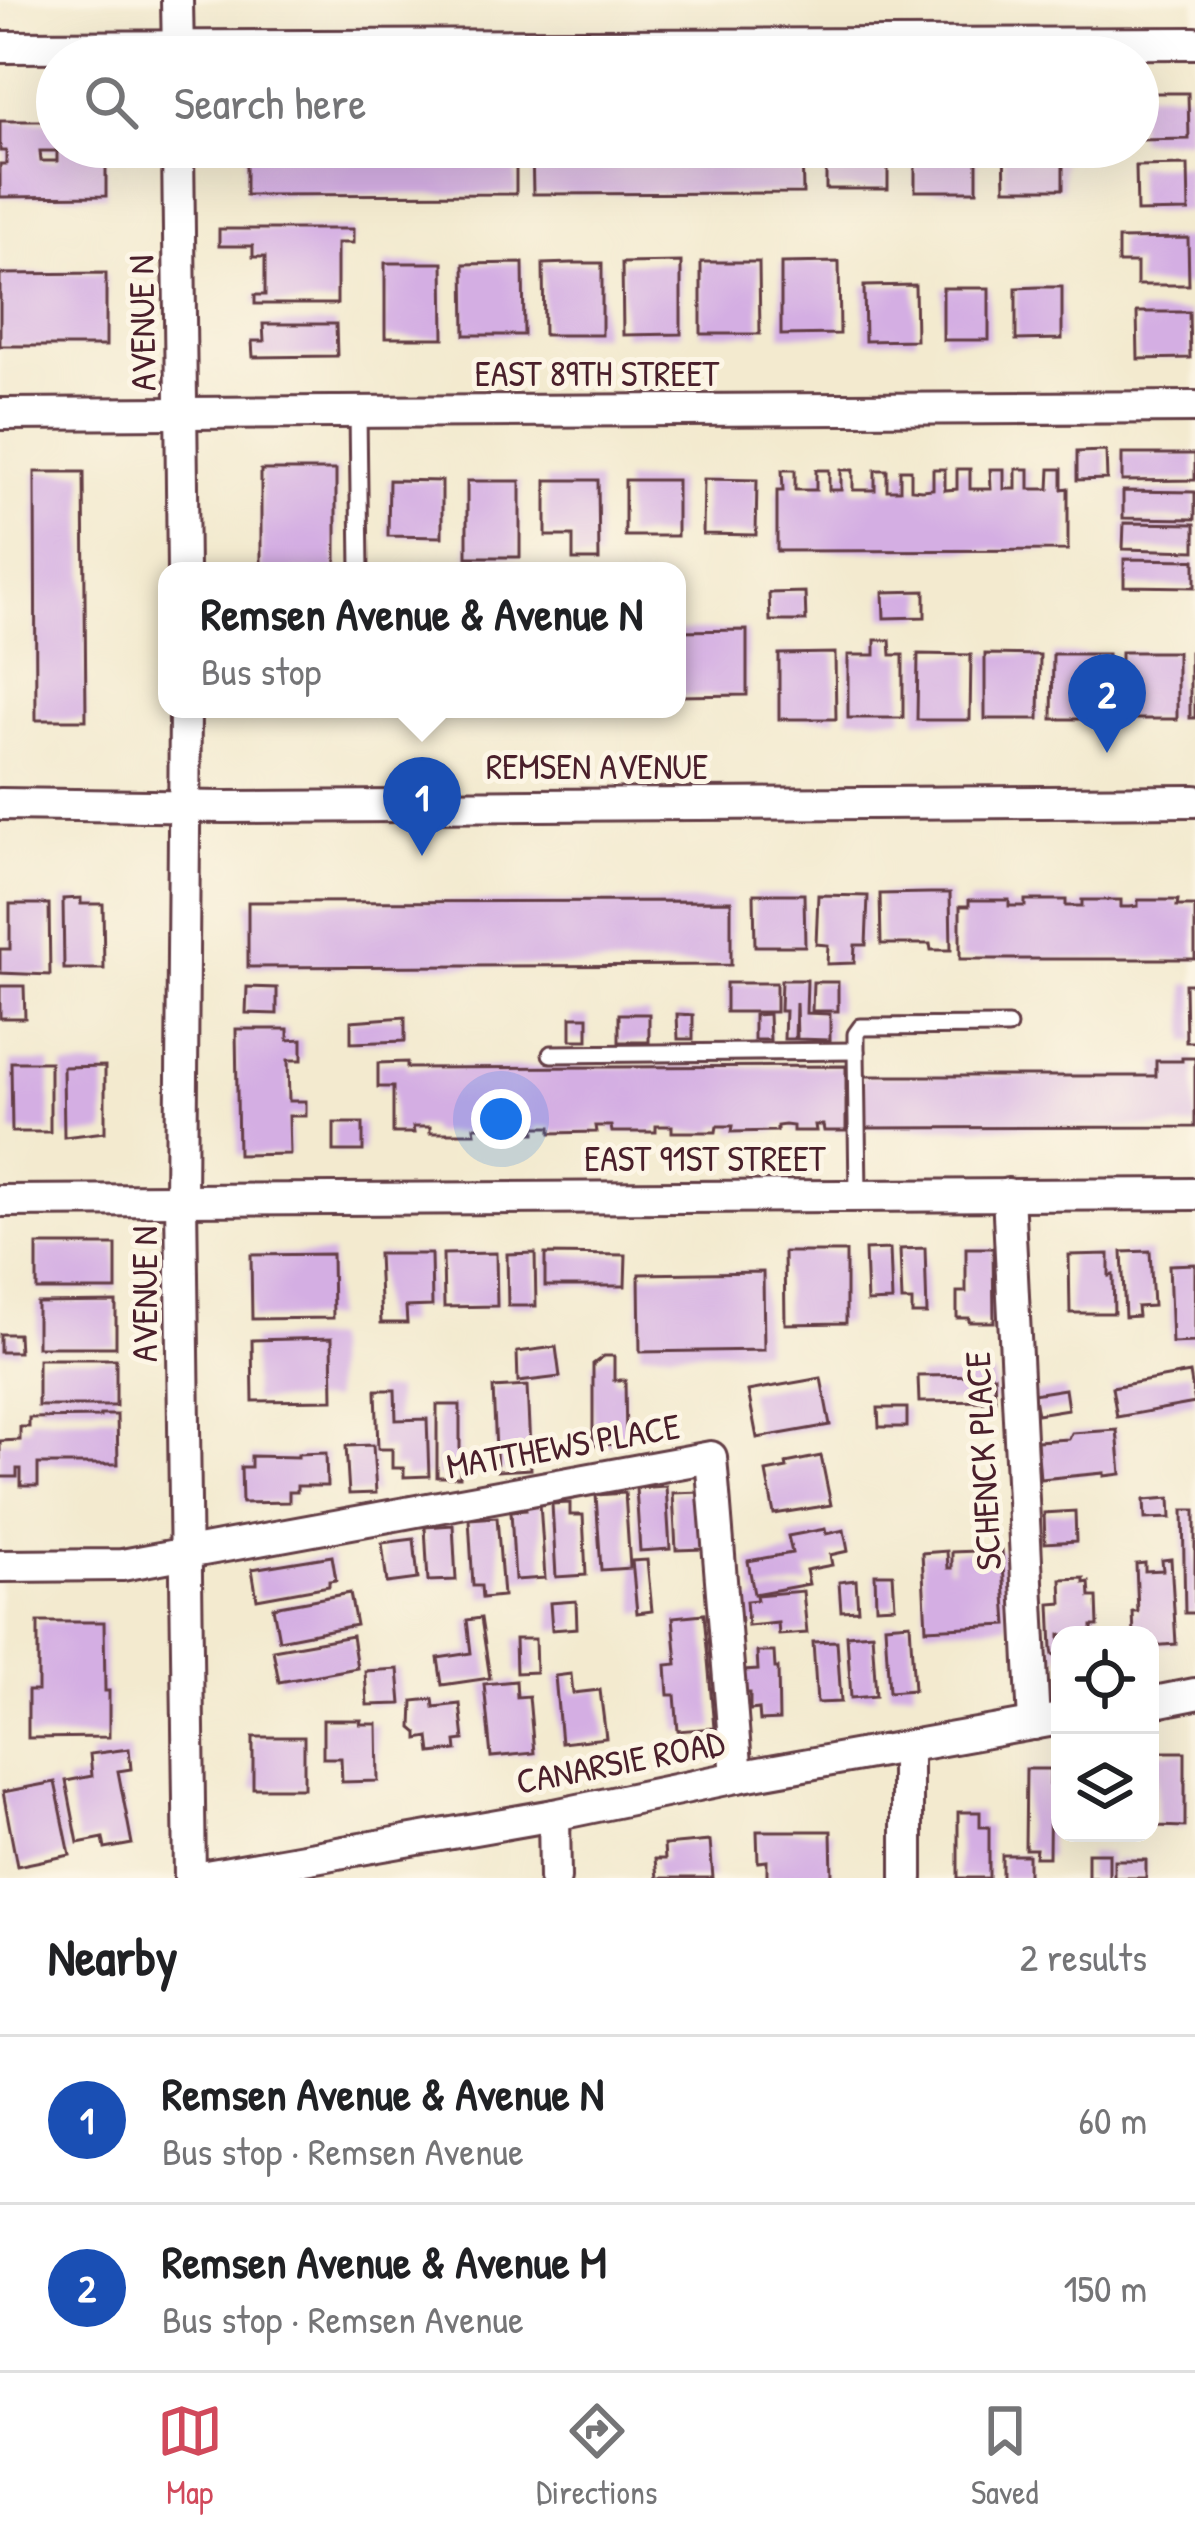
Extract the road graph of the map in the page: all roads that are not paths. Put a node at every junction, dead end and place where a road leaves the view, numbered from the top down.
1 (177, 0) edge
2 (178, 36) edge
3 (1159, 43) edge
4 (1195, 43) edge
5 (0, 47) edge
6 (36, 48) edge
7 (178, 168) edge
8 (1195, 407) edge
9 (358, 412) junction
10 (181, 413) junction
11 (0, 414) edge
12 (184, 562) edge
13 (360, 562) edge
14 (185, 718) edge
15 (1195, 801) edge
16 (0, 803) edge
17 (185, 806) junction
18 (1008, 1026) dead end
19 (856, 1051) junction
20 (551, 1054) dead end
21 (1009, 1194) junction
22 (1195, 1194) edge
23 (858, 1195) junction
24 (182, 1200) junction
25 (0, 1201) edge
26 (184, 1553) junction
27 (0, 1566) edge
28 (1195, 1694) edge
29 (1159, 1700) edge
30 (1047, 1721) edge
31 (907, 1748) junction
32 (736, 1777) junction
33 (554, 1815) junction
34 (193, 1878) edge
35 (555, 1878) edge
36 (907, 1878) edge

1 - 2 street
3 - 4 street
5 - 6 street
7 - 10 street, AVENUE N
8 - 9 street, EAST 89TH STREET
9 - 10 street, EAST 89TH STREET
9 - 13 lane
10 - 11 street, EAST 89TH STREET
10 - 12 street, AVENUE N
14 - 17 street, AVENUE N
15 - 17 street, REMSEN AVENUE
16 - 17 street, REMSEN AVENUE
17 - 24 street, AVENUE N
18 - 19 lane
19 - 20 lane
19 - 23 lane
21 - 22 street, EAST 91ST STREET
21 - 23 street, EAST 91ST STREET
21 - 30 street, SCHENCK PLACE
23 - 24 street, EAST 91ST STREET
24 - 25 street, EAST 91ST STREET
24 - 26 street, AVENUE N
26 - 27 street
26 - 32 street, MATTHEWS PLACE
26 - 34 street, AVENUE N
28 - 29 street
30 - 31 street, CANARSIE ROAD
31 - 32 street, CANARSIE ROAD
31 - 36 street
32 - 33 street, CANARSIE ROAD
33 - 34 street, CANARSIE ROAD
33 - 35 street

